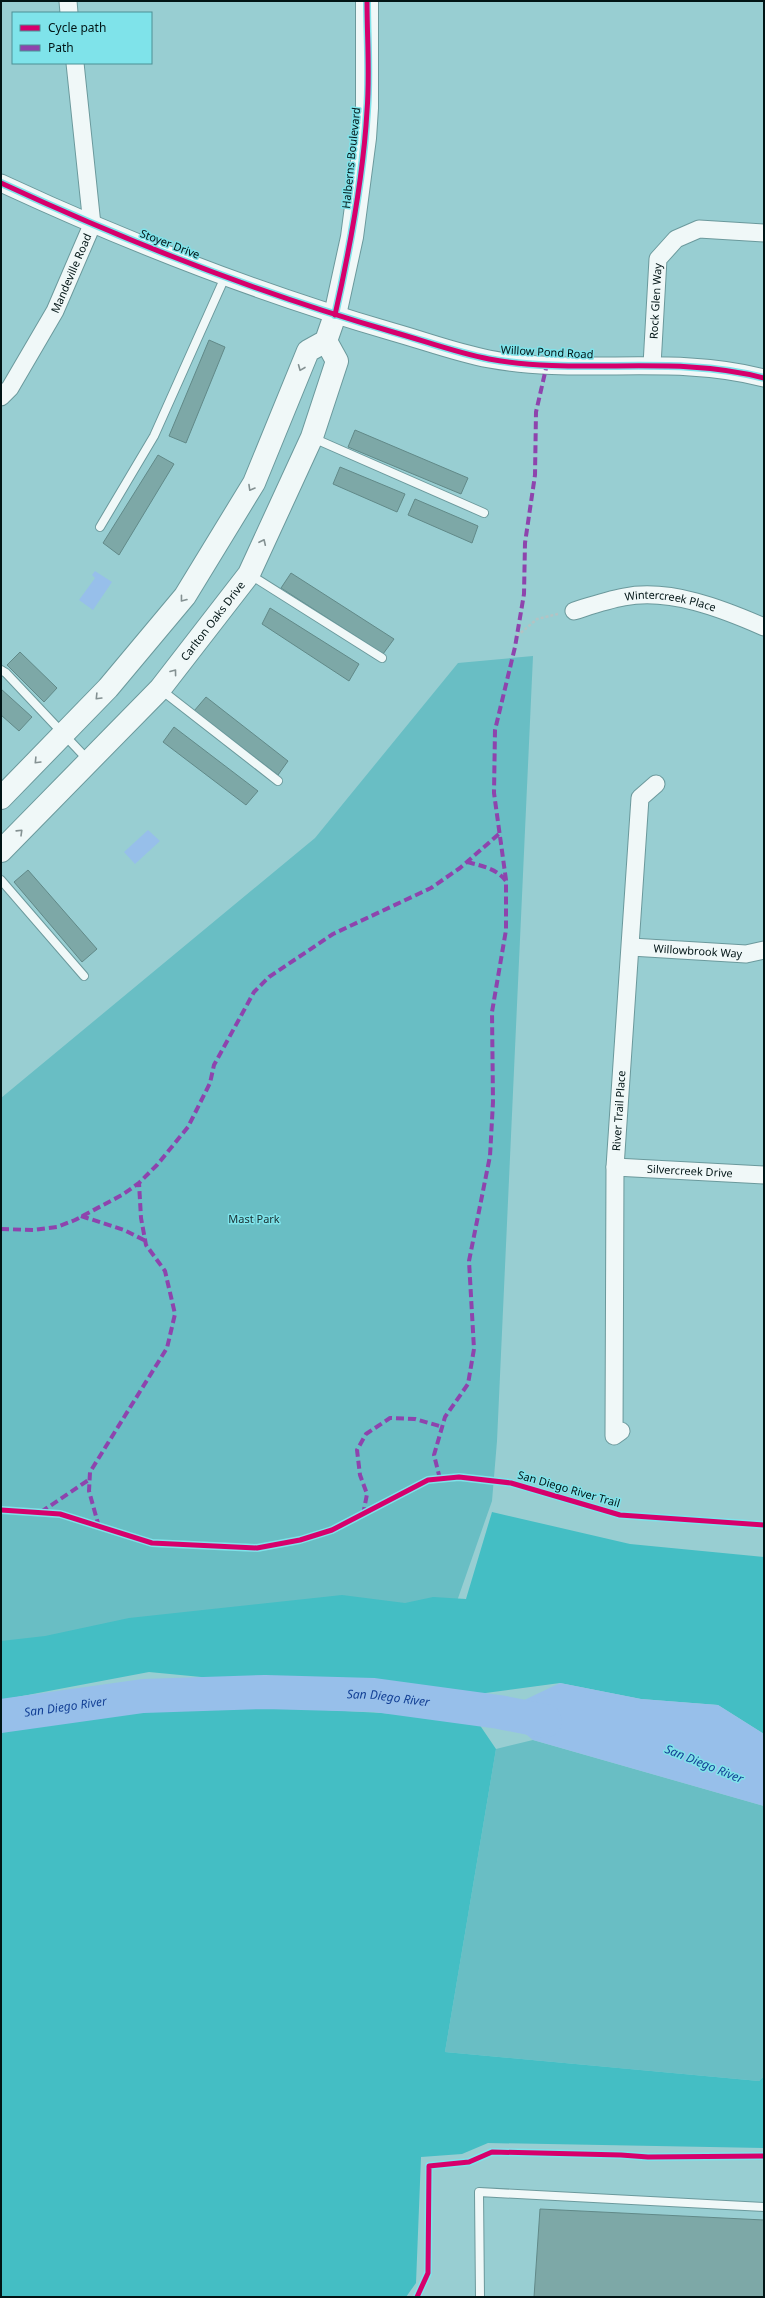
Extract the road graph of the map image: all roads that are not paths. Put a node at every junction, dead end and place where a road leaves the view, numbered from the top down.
1 (68, 1) edge
2 (367, 1) edge
3 (69, 12) edge
4 (75, 64) edge
5 (1, 183) edge
6 (92, 225) junction
7 (764, 233) edge
8 (225, 276) junction
9 (335, 315) junction
10 (326, 341) junction
11 (652, 365) junction
12 (764, 378) edge
13 (1, 398) edge
14 (312, 437) junction
15 (484, 513) dead end
16 (100, 527) dead end
17 (249, 574) junction
18 (574, 611) road end
19 (764, 627) edge
20 (382, 658) dead end
21 (1, 670) edge
22 (160, 689) junction
23 (64, 733) junction
24 (90, 761) junction
25 (278, 782) dead end
26 (656, 784) dead end
27 (1, 798) edge
28 (1, 851) edge
29 (1, 880) edge
30 (631, 947) junction
31 (764, 950) edge
32 (84, 976) dead end
33 (615, 1167) junction
34 (764, 1176) edge
35 (621, 1431) dead end
36 (764, 2207) edge
37 (480, 2297) edge

1 - 3 street
2 - 9 main road, Halberns Boulevard
4 - 6 street, Mandeville Road
5 - 6 street, Stoyer Drive
6 - 8 street, Stoyer Drive
6 - 13 street, Mandeville Road
7 - 11 street, Rock Glen Way
8 - 9 street, Stoyer Drive
8 - 16 lane
9 - 10 main road
9 - 11 street, Willow Pond Road
10 - 14 main road, Carlton Oaks Drive
10 -> 23 main road
11 - 12 street, Willow Pond Road
14 - 15 lane
17 -> 14 main road, Carlton Oaks Drive
17 - 20 lane
22 -> 17 main road, Carlton Oaks Drive
18 - 19 street, Wintercreek Place
21 - 23 lane
22 - 24 main road, Carlton Oaks Drive
22 - 25 lane
23 - 24 lane
23 -> 27 main road
28 -> 24 main road, Carlton Oaks Drive
26 - 30 street, River Trail Place
29 - 32 lane
30 - 31 street, Willowbrook Way
30 - 33 street, River Trail Place
33 - 34 street, Silvercreek Drive
33 - 35 street, River Trail Place
36 - 37 lane

